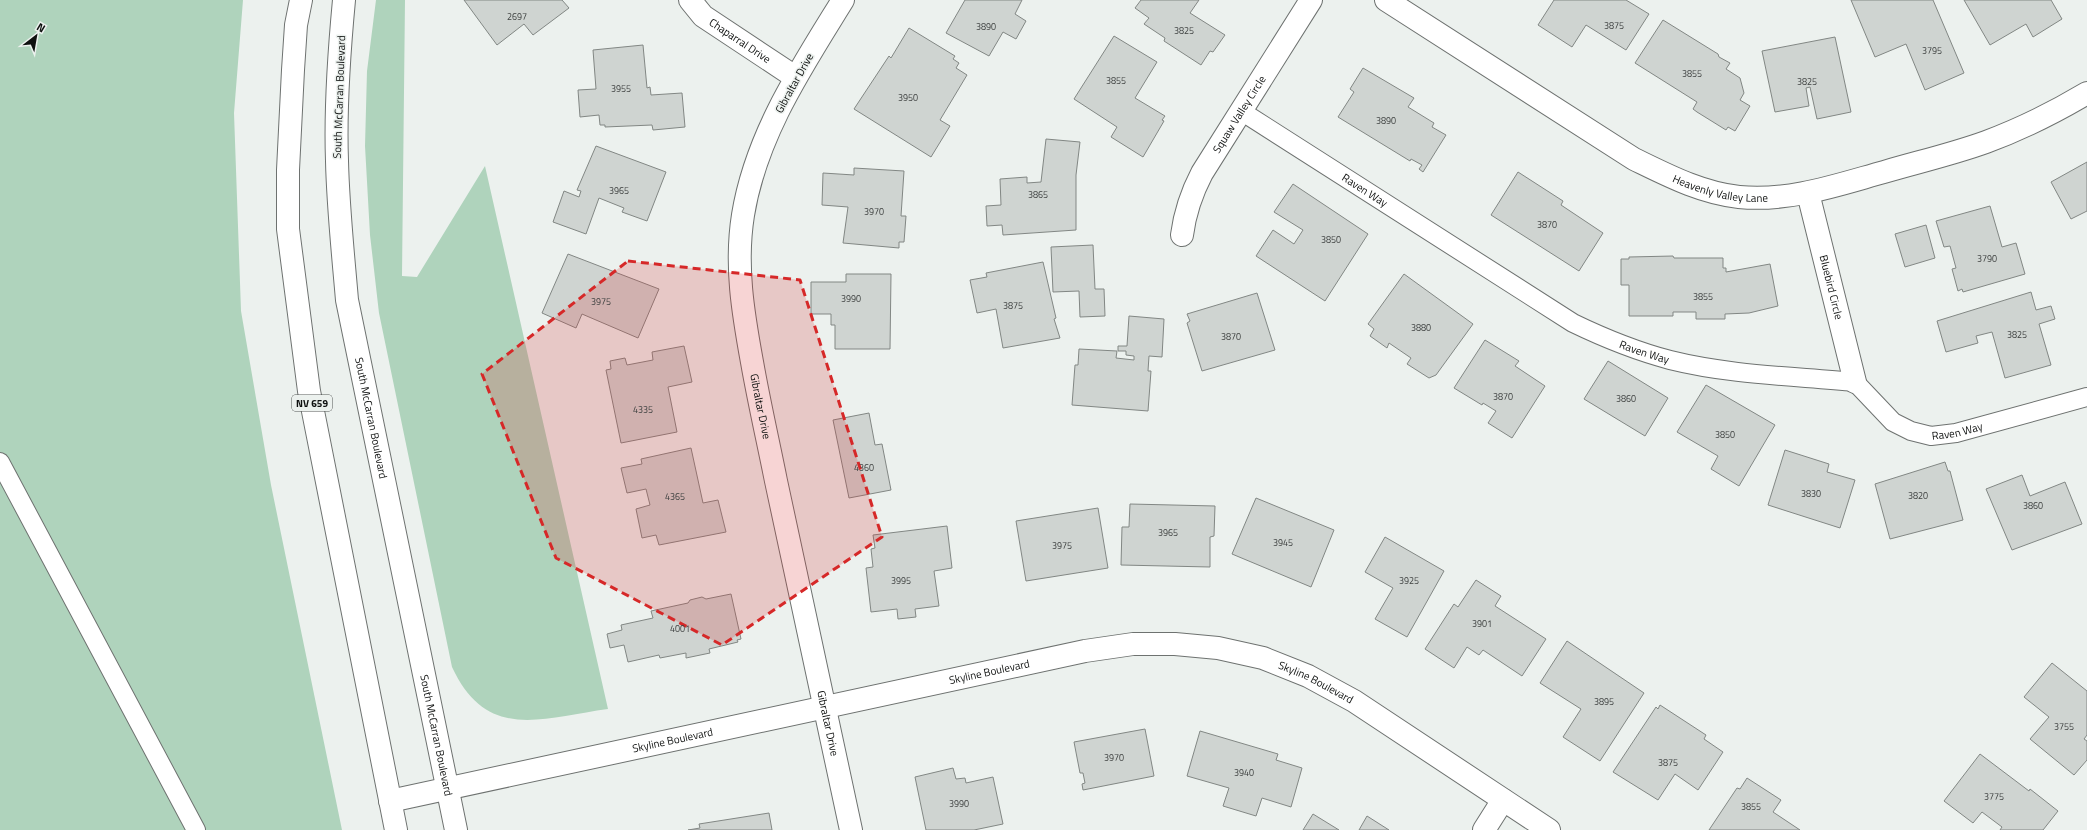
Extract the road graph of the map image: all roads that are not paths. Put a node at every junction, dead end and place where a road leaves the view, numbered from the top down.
1 (301, 0) edge
2 (344, 0) edge
3 (690, 0) edge
4 (843, 0) edge
5 (1311, 0) edge
6 (1386, 0) edge
7 (795, 76) junction
8 (2087, 93) edge
9 (1241, 111) junction
10 (1808, 193) junction
11 (1182, 235) dead end
12 (1855, 382) junction
13 (2087, 397) edge
14 (0, 462) edge
15 (825, 707) junction
16 (447, 788) junction
17 (1504, 800) junction
18 (390, 801) junction
19 (196, 830) edge
20 (396, 830) edge
21 (456, 830) edge
22 (851, 830) edge
23 (1484, 830) edge
24 (1549, 830) edge

1 - 18 street, NV 659
2 - 16 street, South McCarran Boulevard
3 - 7 street, Chaparral Drive
4 - 7 street, Gibraltar Drive
5 - 9 street, Squaw Valley Circle
6 - 10 street, Heavenly Valley Lane
7 - 15 street, Gibraltar Drive
8 - 10 street, Heavenly Valley Lane
9 - 11 street, Squaw Valley Circle
9 - 12 lane, Raven Way
10 - 12 street, Bluebird Circle
12 - 13 lane, Raven Way
14 - 19 lane
15 - 16 street, Skyline Boulevard
15 - 17 street, Skyline Boulevard
15 - 22 street, Gibraltar Drive
16 - 18 street, Skyline Boulevard
16 - 21 street, South McCarran Boulevard
17 - 23 street
17 - 24 street, Skyline Boulevard
18 - 20 street, NV 659

